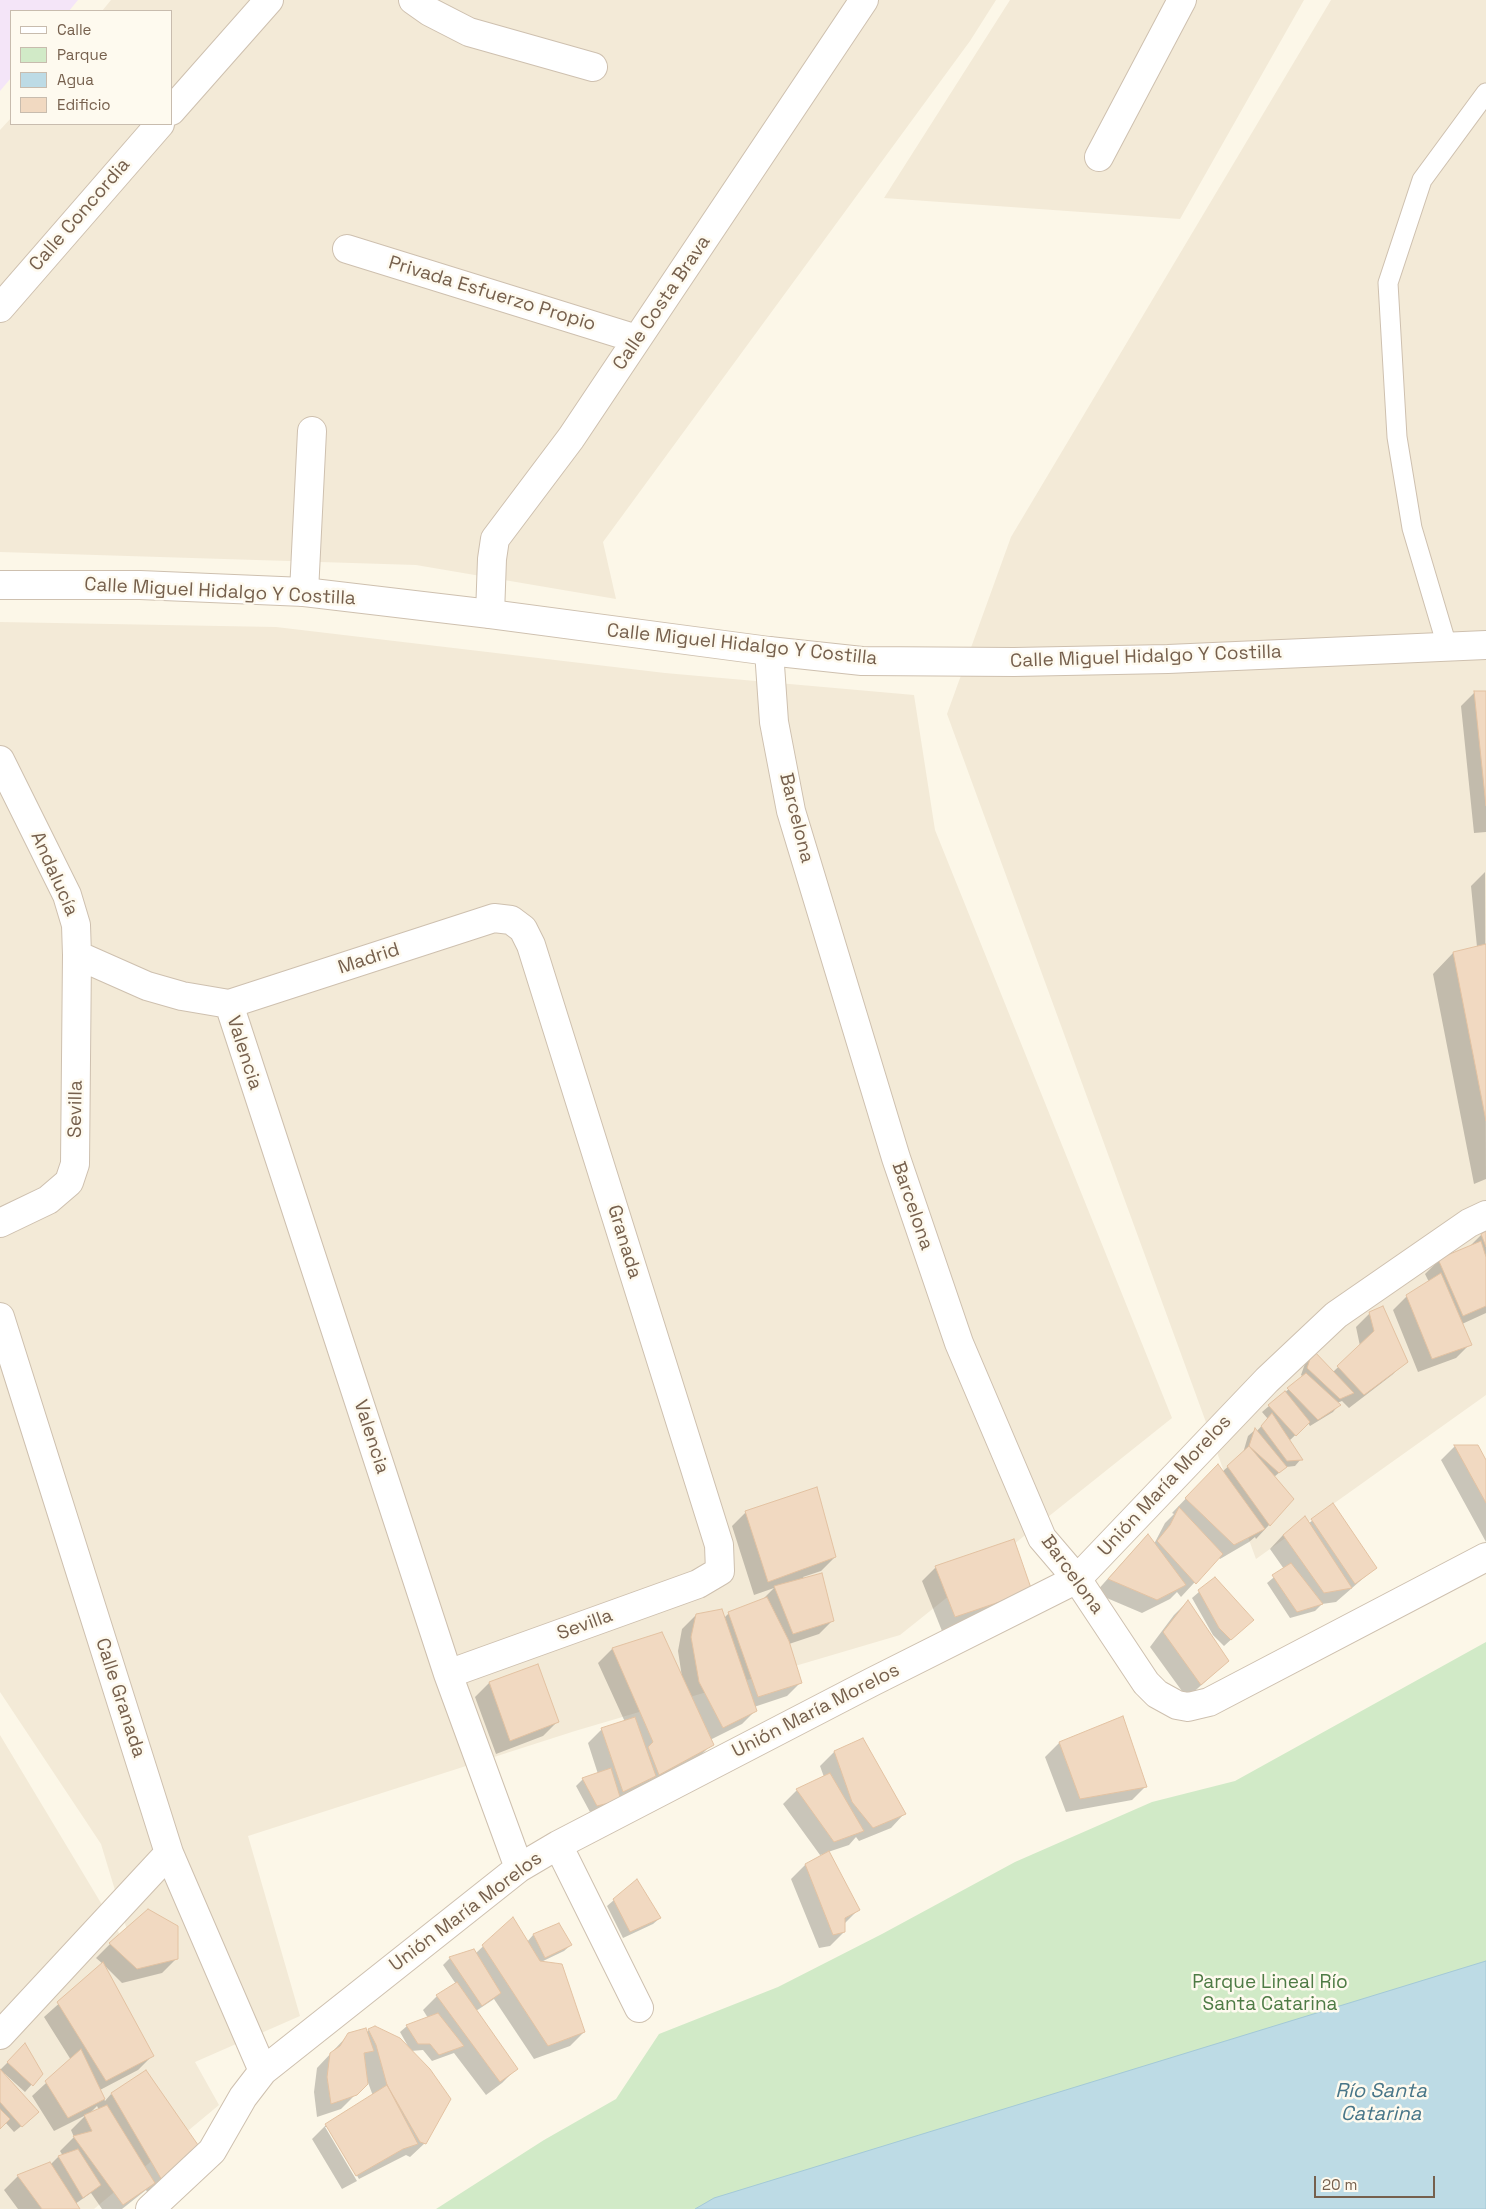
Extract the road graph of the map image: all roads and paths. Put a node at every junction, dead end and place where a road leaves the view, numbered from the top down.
1 (269, 0) edge
2 (413, 0) edge
3 (864, 0) edge
4 (1182, 0) edge
5 (592, 67) dead end
6 (1486, 93) edge
7 (172, 110) edge
8 (159, 125) edge
9 (1099, 157) dead end
10 (348, 249) dead end
11 (5, 291) edge
12 (638, 338) junction
13 (312, 431) dead end
14 (0, 585) edge
15 (304, 592) junction
16 (490, 614) junction
17 (1447, 646) junction
18 (1486, 646) edge
19 (769, 651) junction
20 (0, 760) edge
21 (511, 920) joint
22 (78, 955) junction
23 (229, 1004) junction
24 (1486, 1215) edge
25 (0, 1223) edge
26 (0, 1317) edge
27 (1486, 1557) edge
28 (720, 1571) joint
29 (1077, 1579) junction
30 (448, 1674) junction
31 (558, 1845) junction
32 (169, 1853) junction
33 (519, 1868) junction
34 (639, 2008) dead end
35 (0, 2036) edge
36 (263, 2071) junction
37 (150, 2209) edge

1 - 7 street
2 - 5 street
3 - 12 street, Calle Costa Brava
4 - 9 street
6 - 17 lane
8 - 11 street, Calle Concordia
10 - 12 street, Privada Esfuerzo Propio
12 - 16 street, Calle Costa Brava
13 - 15 street
14 - 15 street, Calle Miguel Hidalgo Y Costilla
15 - 16 street, Calle Miguel Hidalgo Y Costilla
16 - 19 street, Calle Miguel Hidalgo Y Costilla
17 - 18 street, Calle Miguel Hidalgo Y Costilla
17 - 19 street, Calle Miguel Hidalgo Y Costilla
19 - 29 street, Barcelona
20 - 22 street, Andalucía
21 - 23 street, Madrid
21 - 28 street, Granada
22 - 23 street
22 - 25 street, Sevilla
23 - 30 street, Valencia
24 - 29 street, Unión María Morelos
26 - 32 street, Calle Granada
27 - 29 street, Barcelona
28 - 30 street, Sevilla
29 - 31 street, Unión María Morelos
30 - 33 street, Valencia
31 - 33 street, Unión María Morelos
31 - 34 street
32 - 35 street
32 - 36 street, Calle Granada
33 - 36 street, Unión María Morelos
36 - 37 street, Unión María Morelos

